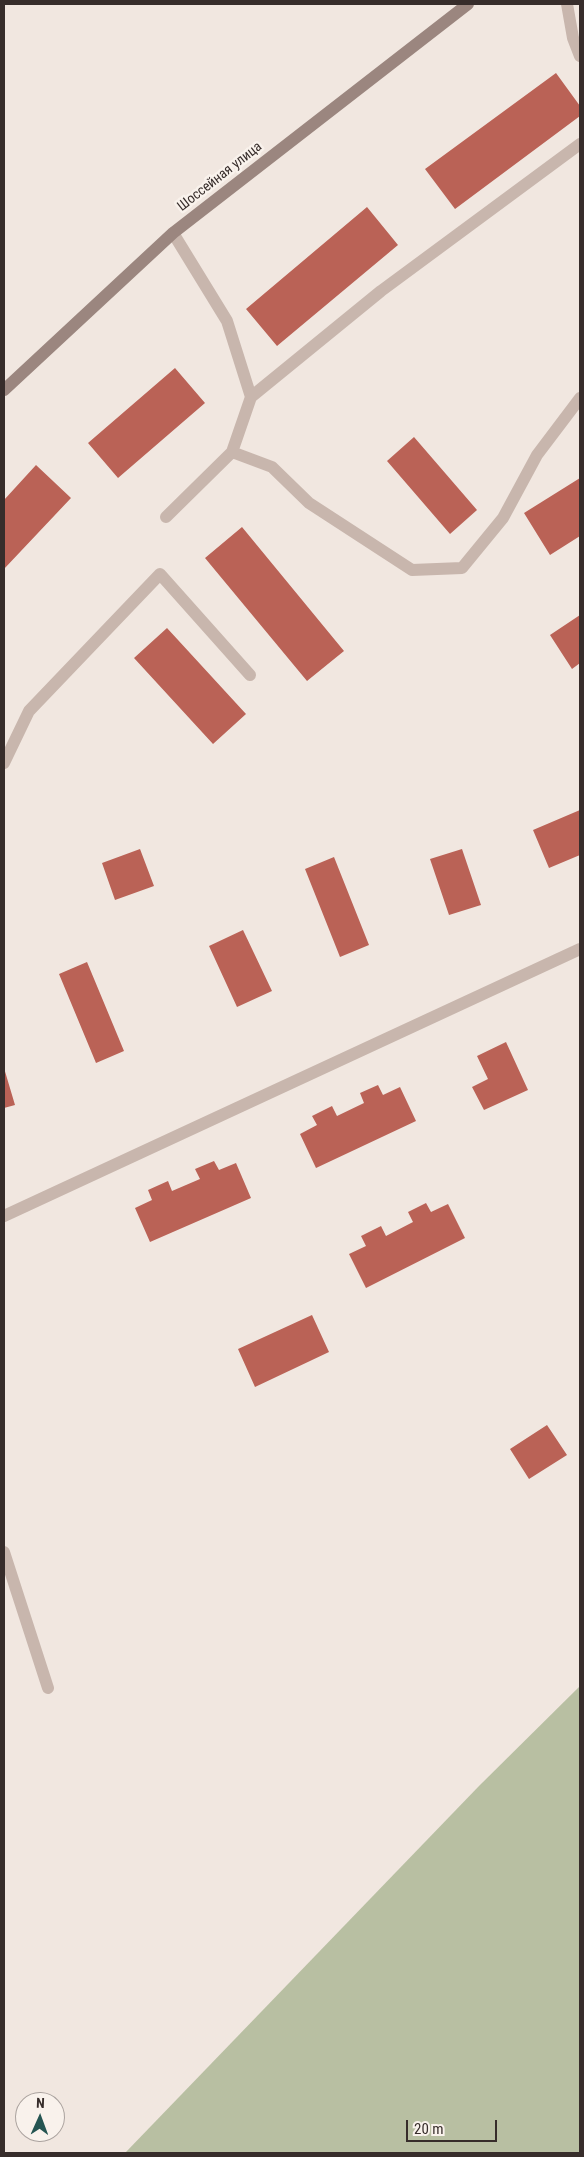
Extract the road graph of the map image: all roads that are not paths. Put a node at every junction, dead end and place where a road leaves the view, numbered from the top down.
1 (468, 4) edge
2 (567, 4) edge
3 (580, 56) edge
4 (580, 144) edge
5 (173, 233) junction
6 (4, 390) edge
7 (251, 397) junction
8 (580, 398) edge
9 (232, 452) junction
10 (166, 517) dead end
11 (250, 675) dead end
12 (4, 762) edge
13 (580, 949) edge
14 (4, 1216) edge
15 (4, 1552) edge
16 (48, 1688) dead end

1 - 5 main road, Шоссейная улица
2 - 3 street
4 - 7 street
5 - 6 main road, Шоссейная улица
5 - 7 street
7 - 9 street
8 - 9 street
9 - 10 street
11 - 12 street
13 - 14 street
15 - 16 street

